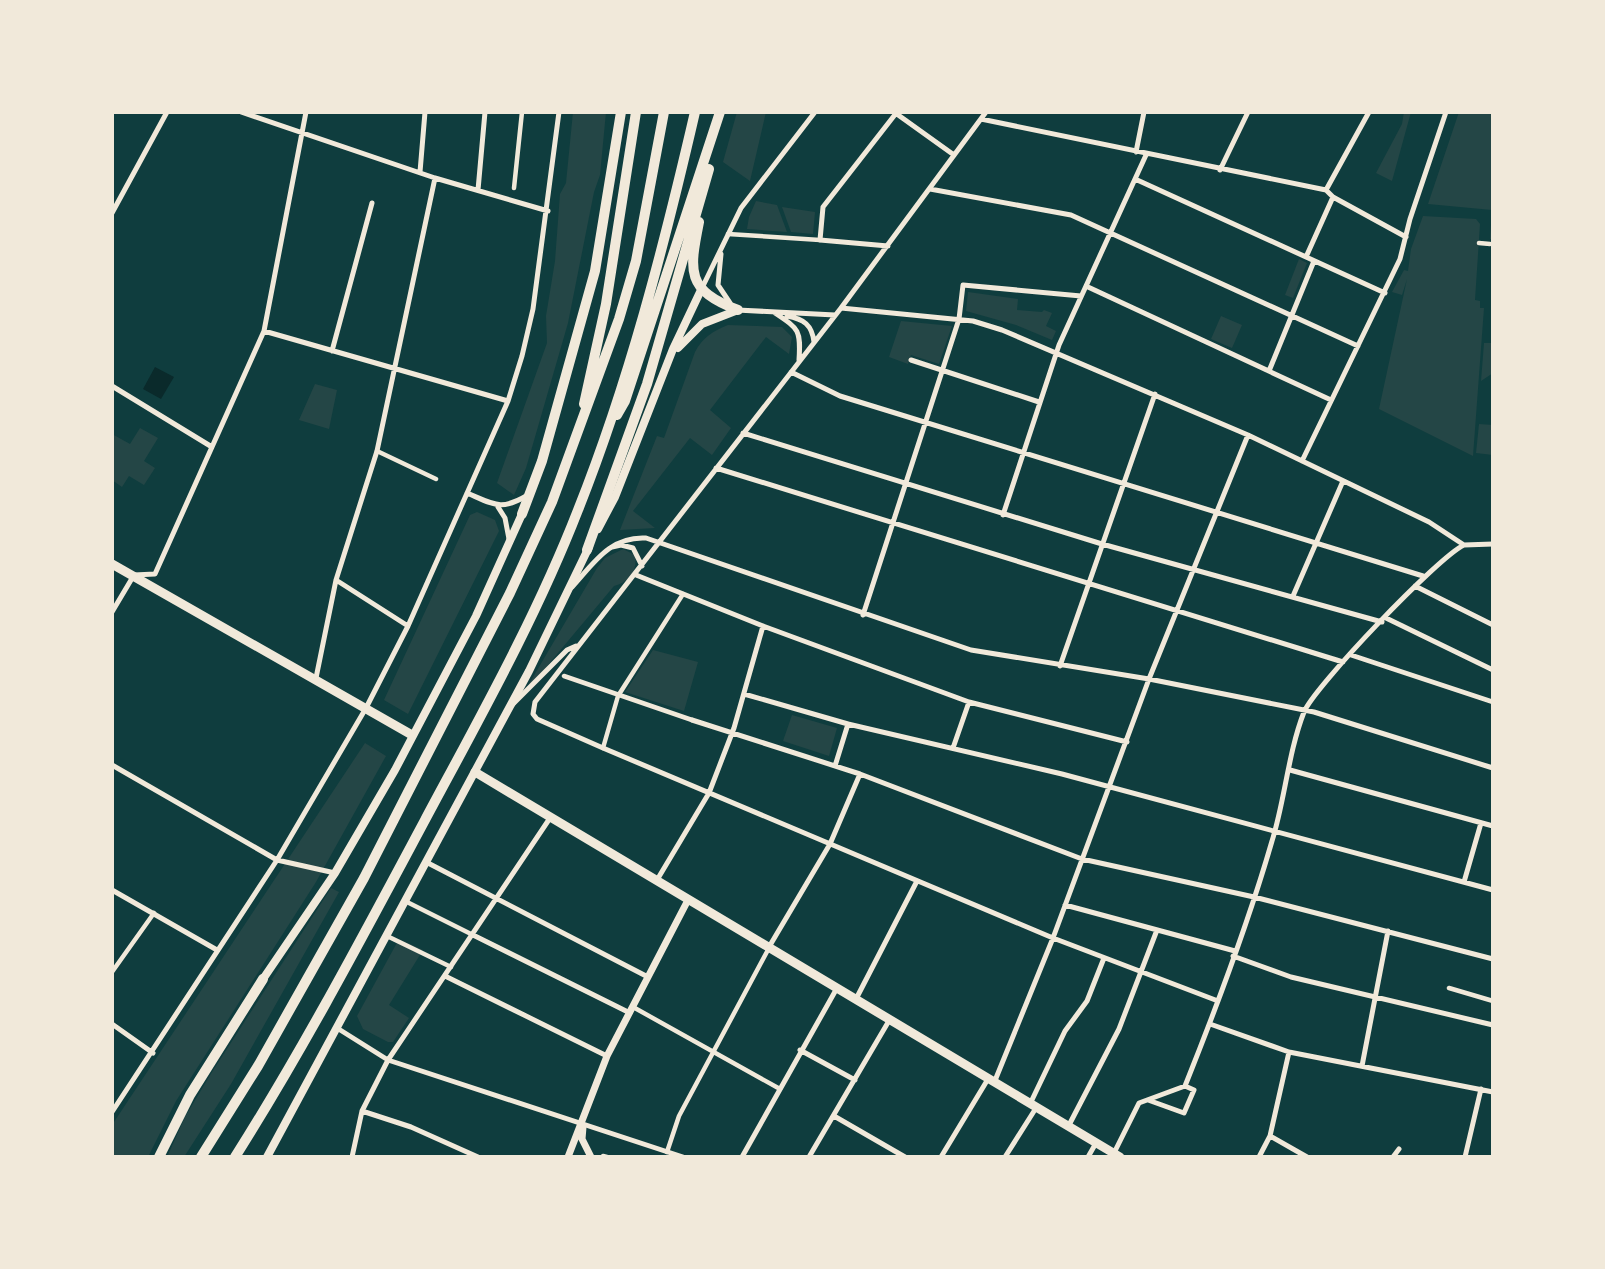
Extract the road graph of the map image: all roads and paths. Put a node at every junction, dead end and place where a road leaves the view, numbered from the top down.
1 (167, 112) edge
2 (242, 112) edge
3 (306, 112) edge
4 (425, 112) edge
5 (485, 112) edge
6 (522, 112) edge
7 (559, 112) edge
8 (621, 112) edge
9 (636, 112) edge
10 (664, 112) edge
11 (695, 112) edge
12 (720, 112) edge
13 (815, 112) edge
14 (896, 112) edge
15 (986, 112) edge
16 (1144, 112) edge
17 (1248, 112) edge
18 (1367, 112) edge
19 (1446, 112) edge
20 (981, 119) junction
21 (302, 133) junction
22 (1136, 152) junction
23 (954, 155) junction
24 (1146, 155) junction
25 (705, 169) junction
26 (1220, 170) junction
27 (420, 173) junction
28 (435, 178) junction
29 (1135, 179) junction
30 (514, 188) dead end
31 (930, 189) junction
32 (478, 190) junction
33 (1326, 190) junction
34 (1333, 197) junction
35 (372, 203) dead end
36 (620, 206) junction
37 (548, 211) junction
38 (112, 214) edge
39 (1109, 233) junction
40 (728, 234) junction
41 (1406, 237) junction
42 (820, 240) junction
43 (724, 243) junction
44 (1479, 243) dead end
45 (1490, 244) dead end
46 (888, 246) junction
47 (1306, 257) junction
48 (1314, 261) junction
49 (595, 271) junction
50 (1088, 287) junction
51 (701, 290) junction
52 (1385, 293) junction
53 (1081, 296) junction
54 (841, 308) junction
55 (738, 310) junction
56 (775, 313) junction
57 (835, 315) junction
58 (1292, 316) junction
59 (959, 319) junction
60 (264, 331) junction
61 (814, 342) junction
62 (1358, 346) junction
63 (331, 351) junction
64 (1056, 353) junction
65 (911, 360) dead end
66 (799, 361) junction
67 (394, 368) junction
68 (942, 370) junction
69 (1269, 371) junction
70 (791, 372) junction
71 (663, 375) junction
72 (112, 386) edge
73 (1155, 394) junction
74 (1331, 400) junction
75 (508, 401) junction
76 (1039, 402) junction
77 (580, 422) junction
78 (925, 422) junction
79 (608, 430) junction
80 (743, 433) junction
81 (1248, 435) junction
82 (212, 447) junction
83 (377, 451) junction
84 (1024, 452) junction
85 (1302, 461) junction
86 (716, 468) junction
87 (436, 479) dead end
88 (1343, 481) junction
89 (1122, 484) junction
90 (906, 485) junction
91 (467, 493) junction
92 (531, 494) junction
93 (498, 507) junction
94 (522, 514) joint
95 (1217, 514) junction
96 (1003, 515) junction
97 (893, 524) junction
98 (1493, 538) edge
99 (661, 541) junction
100 (509, 542) junction
101 (1490, 543) edge
102 (1101, 544) junction
103 (1315, 545) junction
104 (1464, 545) junction
105 (608, 548) junction
106 (587, 550) junction
107 (112, 564) edge
108 (642, 566) junction
109 (1195, 568) junction
110 (134, 575) junction
111 (636, 575) junction
112 (1424, 576) junction
113 (336, 580) junction
114 (1089, 584) junction
115 (1415, 586) junction
116 (570, 590) junction
117 (683, 594) junction
118 (1293, 596) junction
119 (112, 612) edge
120 (1178, 613) junction
121 (863, 615) junction
122 (1384, 620) junction
123 (1493, 625) edge
124 (408, 626) junction
125 (763, 626) junction
126 (579, 645) junction
127 (1351, 655) junction
128 (1343, 662) junction
129 (1060, 666) junction
130 (1493, 670) edge
131 (564, 676) dead end
132 (316, 678) junction
133 (1149, 679) junction
134 (744, 694) junction
135 (618, 696) junction
136 (970, 702) junction
137 (1493, 702) edge
138 (510, 706) junction
139 (366, 708) junction
140 (1304, 710) junction
141 (692, 720) joint
142 (848, 724) junction
143 (732, 733) junction
144 (412, 735) junction
145 (1128, 742) junction
146 (603, 748) junction
147 (953, 748) junction
148 (112, 765) edge
149 (835, 766) junction
150 (1493, 768) edge
151 (1290, 770) junction
152 (475, 772) junction
153 (860, 774) junction
154 (1110, 788) junction
155 (709, 793) junction
156 (550, 818) junction
157 (1480, 823) junction
158 (1493, 826) edge
159 (1275, 830) junction
160 (830, 844) junction
161 (1082, 859) junction
162 (277, 860) junction
163 (426, 862) junction
164 (335, 873) junction
165 (656, 881) junction
166 (917, 881) junction
167 (1464, 882) junction
168 (112, 890) edge
169 (1493, 890) edge
170 (1254, 897) junction
171 (496, 899) junction
172 (688, 900) junction
173 (405, 901) junction
174 (1065, 905) junction
175 (153, 913) junction
176 (1157, 930) junction
177 (1388, 931) junction
178 (473, 935) junction
179 (386, 936) junction
180 (1053, 938) junction
181 (769, 947) junction
182 (217, 950) junction
183 (1234, 954) junction
184 (1104, 958) junction
185 (1493, 959) edge
186 (451, 967) junction
187 (112, 972) edge
188 (1142, 972) junction
189 (445, 976) junction
190 (648, 977) junction
191 (263, 979) joint
192 (837, 988) junction
193 (1449, 989) dead end
194 (1376, 996) junction
195 (856, 999) junction
196 (1218, 1001) junction
197 (1493, 1001) edge
198 (632, 1010) junction
199 (890, 1019) junction
200 (112, 1024) edge
201 (1210, 1024) junction
202 (1493, 1025) edge
203 (337, 1028) junction
204 (800, 1050) junction
205 (1289, 1052) junction
206 (153, 1053) junction
207 (715, 1053) junction
208 (607, 1056) junction
209 (388, 1060) junction
210 (1362, 1066) junction
211 (855, 1080) junction
212 (991, 1081) junction
213 (1185, 1086) junction
214 (780, 1089) junction
215 (1481, 1089) junction
216 (1493, 1092) edge
217 (1148, 1100) junction
218 (1033, 1106) junction
219 (362, 1111) junction
220 (112, 1112) edge
221 (834, 1116) junction
222 (583, 1123) junction
223 (1068, 1127) junction
224 (1270, 1136) junction
225 (1096, 1143) junction
226 (1399, 1149) dead end
227 (667, 1152) junction
228 (1117, 1155) edge
229 (159, 1157) edge
230 (201, 1157) edge
231 (235, 1157) edge
232 (267, 1157) edge
233 (352, 1157) edge
234 (478, 1157) edge
235 (568, 1157) edge
236 (591, 1157) edge
237 (683, 1157) edge
238 (741, 1157) edge
239 (809, 1157) edge
240 (905, 1157) edge
241 (941, 1157) edge
242 (1005, 1157) edge
243 (1088, 1157) edge
244 (1259, 1157) edge
245 (1307, 1157) edge
246 (1393, 1157) edge
247 (1465, 1157) edge

1 - 38 street
2 - 21 street
3 - 21 street
4 - 27 street
5 - 32 street
6 - 30 street
7 - 37 street
8 - 49 highway
9 - 36 highway
10 - 77 highway
11 - 79 highway
12 - 25 highway
13 - 40 street
14 - 23 street
14 - 42 street
15 - 20 street
16 - 22 street
17 - 26 street
18 - 33 street
19 - 41 street
20 - 22 street
20 - 23 street
21 - 27 street
21 - 60 street
22 - 24 street
23 - 31 street
24 - 26 street
24 - 29 street
25 - 51 highway
25 - 79 highway
25 - 106 highway
26 - 33 street
27 - 28 street
28 - 32 street
28 - 67 street
29 - 39 street
29 - 47 street
31 - 39 street
31 - 46 street
32 - 37 street
33 - 34 street
34 - 41 street
34 - 47 street
35 - 63 street
36 - 49 highway
36 - 77 highway
37 - 75 street
39 - 50 street
39 - 58 street
40 - 42 street
40 - 43 street
41 - 52 street
42 - 46 street
43 - 51 street
43 - 55 street
44 - 45 street
46 - 54 street
47 - 48 street
48 - 52 street
48 - 58 street
49 - 92 highway
50 - 53 street
50 - 69 street
51 - 55 highway
51 - 71 main road
52 - 62 street
53 - 59 street
53 - 64 street
54 - 57 street
54 - 59 street
55 - 56 street
55 - 71 main road
56 - 57 street
56 - 61 street
56 - 66 street
57 - 61 street
58 - 62 street
58 - 69 street
59 - 64 street
59 - 68 street
60 - 63 street
60 - 82 street
61 - 66 street
62 - 74 street
63 - 67 street
64 - 73 street
64 - 76 street
65 - 68 street
66 - 70 street
67 - 75 street
67 - 83 street
68 - 76 street
68 - 78 street
69 - 74 street
70 - 78 street
70 - 80 street
71 - 106 main road
72 - 82 street
73 - 81 street
73 - 89 street
74 - 85 street
75 - 91 street
76 - 84 street
77 - 230 highway
78 - 84 street
78 - 90 street
79 - 231 highway
80 - 86 street
80 - 90 street
81 - 85 street
81 - 95 street
82 - 110 street
83 - 87 street
83 - 113 street
84 - 89 street
84 - 96 street
85 - 88 street
86 - 97 street
86 - 99 street
88 - 103 street
88 - 104 street
89 - 95 street
89 - 102 street
90 - 96 street
90 - 97 street
91 - 93 street
91 - 124 street
92 - 93 street
92 - 94 highway
93 - 100 street
94 - 100 main road
95 - 103 street
95 - 109 street
96 - 102 street
97 - 114 street
97 - 121 street
98 - 101 street
99 - 105 street
99 - 108 street
99 - 121 street
100 - 144 main road
101 - 104 street
102 - 109 street
102 - 114 street
103 - 112 street
103 - 118 street
104 - 112 street
105 - 108 street
105 - 116 street
106 - 116 main road
107 - 110 main road
108 - 111 street
109 - 118 street
109 - 120 street
110 - 119 street
110 - 132 main road
111 - 117 street
111 - 126 street
112 - 115 street
113 - 124 street
113 - 132 street
114 - 120 street
114 - 129 street
115 - 122 street
115 - 123 street
116 - 138 main road
117 - 125 street
117 - 135 street
118 - 122 street
120 - 128 street
120 - 133 street
121 - 129 street
122 - 127 street
122 - 130 street
124 - 139 street
125 - 134 street
125 - 136 street
126 - 138 street
126 - 146 street
127 - 128 street
127 - 137 street
128 - 140 street
129 - 133 street
131 - 135 street
132 - 139 main road
133 - 140 street
133 - 145 street
134 - 142 street
134 - 143 street
135 - 141 street
135 - 146 street
136 - 145 street
136 - 147 street
138 - 152 main road
139 - 144 main road
139 - 162 street
140 - 150 street
140 - 151 street
141 - 143 street
142 - 147 street
142 - 149 street
143 - 149 street
143 - 155 street
144 - 164 main road
145 - 154 street
146 - 155 street
147 - 154 street
148 - 162 street
149 - 153 street
151 - 157 street
151 - 159 street
152 - 156 main road
152 - 163 main road
153 - 160 street
153 - 161 street
154 - 159 street
154 - 161 street
155 - 160 street
155 - 165 street
156 - 165 main road
156 - 171 street
157 - 158 street
157 - 167 street
159 - 167 street
159 - 170 street
160 - 166 street
160 - 181 street
161 - 170 street
161 - 174 street
162 - 164 street
162 - 182 street
163 - 171 street
163 - 173 main road
164 - 191 main road
165 - 172 main road
166 - 180 street
166 - 195 street
167 - 169 street
168 - 175 street
170 - 177 street
170 - 183 street
171 - 178 street
171 - 190 street
172 - 181 main road
172 - 190 street
173 - 178 street
173 - 179 main road
174 - 176 street
174 - 180 street
175 - 182 street
175 - 187 street
176 - 183 street
176 - 188 street
177 - 185 street
177 - 194 street
178 - 186 street
178 - 198 street
179 - 186 street
179 - 203 main road
180 - 184 street
180 - 212 street
181 - 192 main road
181 - 207 street
182 - 206 street
183 - 194 street
183 - 196 street
184 - 188 street
184 - 218 street
186 - 189 street
188 - 196 street
188 - 223 street
189 - 208 street
189 - 209 street
190 - 198 street
191 - 229 highway
192 - 195 main road
192 - 204 street
193 - 197 street
194 - 202 street
194 - 210 street
195 - 199 main road
196 - 201 street
198 - 207 street
198 - 208 street
199 - 211 street
199 - 212 main road
200 - 206 street
201 - 205 street
201 - 213 street
203 - 209 street
203 - 232 main road
204 - 211 street
204 - 214 street
205 - 210 street
205 - 224 street
206 - 220 street
207 - 214 street
207 - 227 street
208 - 222 street
209 - 219 street
209 - 222 street
210 - 215 street
211 - 221 street
212 - 218 main road
212 - 241 street
213 - 217 street
213 - 217 street
214 - 238 street
215 - 216 street
215 - 247 street
217 - 228 street
218 - 223 main road
218 - 242 street
219 - 233 street
219 - 234 street
221 - 239 street
221 - 240 street
222 - 227 street
222 - 235 street
222 - 236 street
223 - 225 main road
224 - 244 street
224 - 245 street
225 - 228 main road
225 - 243 street
226 - 246 street
227 - 237 street

